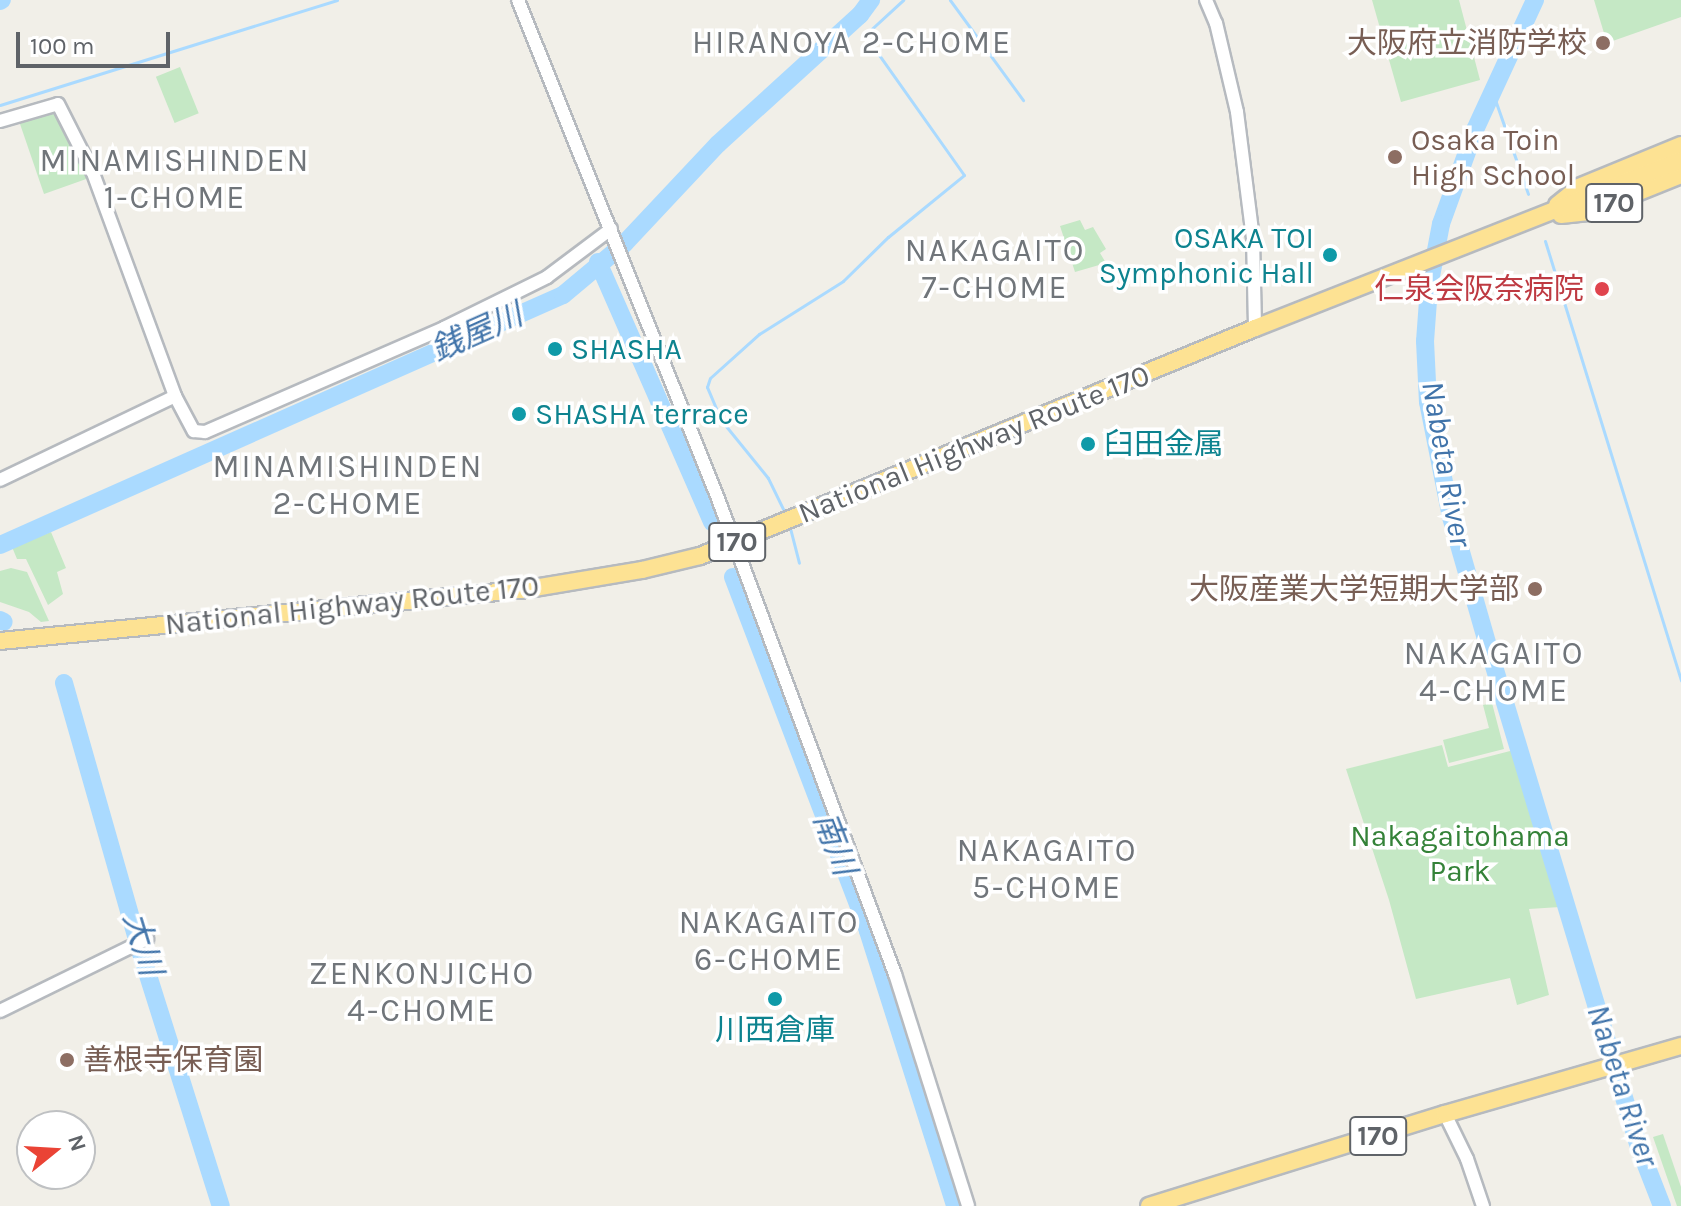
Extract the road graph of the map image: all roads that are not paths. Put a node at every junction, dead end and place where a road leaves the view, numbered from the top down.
1 (518, 0) edge
2 (1206, 0) edge
3 (0, 121) edge
4 (1681, 145) edge
5 (1681, 160) edge
6 (1681, 175) edge
7 (1543, 217) junction
8 (611, 229) junction
9 (1255, 328) junction
10 (175, 396) junction
11 (0, 480) edge
12 (734, 543) junction
13 (0, 641) edge
14 (147, 939) dead end
15 (0, 1011) edge
16 (1681, 1046) edge
17 (1445, 1114) junction
18 (968, 1206) edge
19 (1149, 1206) edge
20 (1483, 1206) edge

1 - 8 street
2 - 9 street
3 - 10 street
4 - 7 highway, 170
5 - 7 highway, National Highway Route 170 / 170
6 - 7 highway, 170
7 - 9 highway, National Highway Route 170 / 170
8 - 10 street
8 - 12 street
9 - 12 highway, National Highway Route 170 / 170
10 - 11 street
12 - 13 highway, National Highway Route 170 / 170
12 - 18 street
14 - 15 street
16 - 17 highway, 170
17 - 19 highway, 170
17 - 20 street

